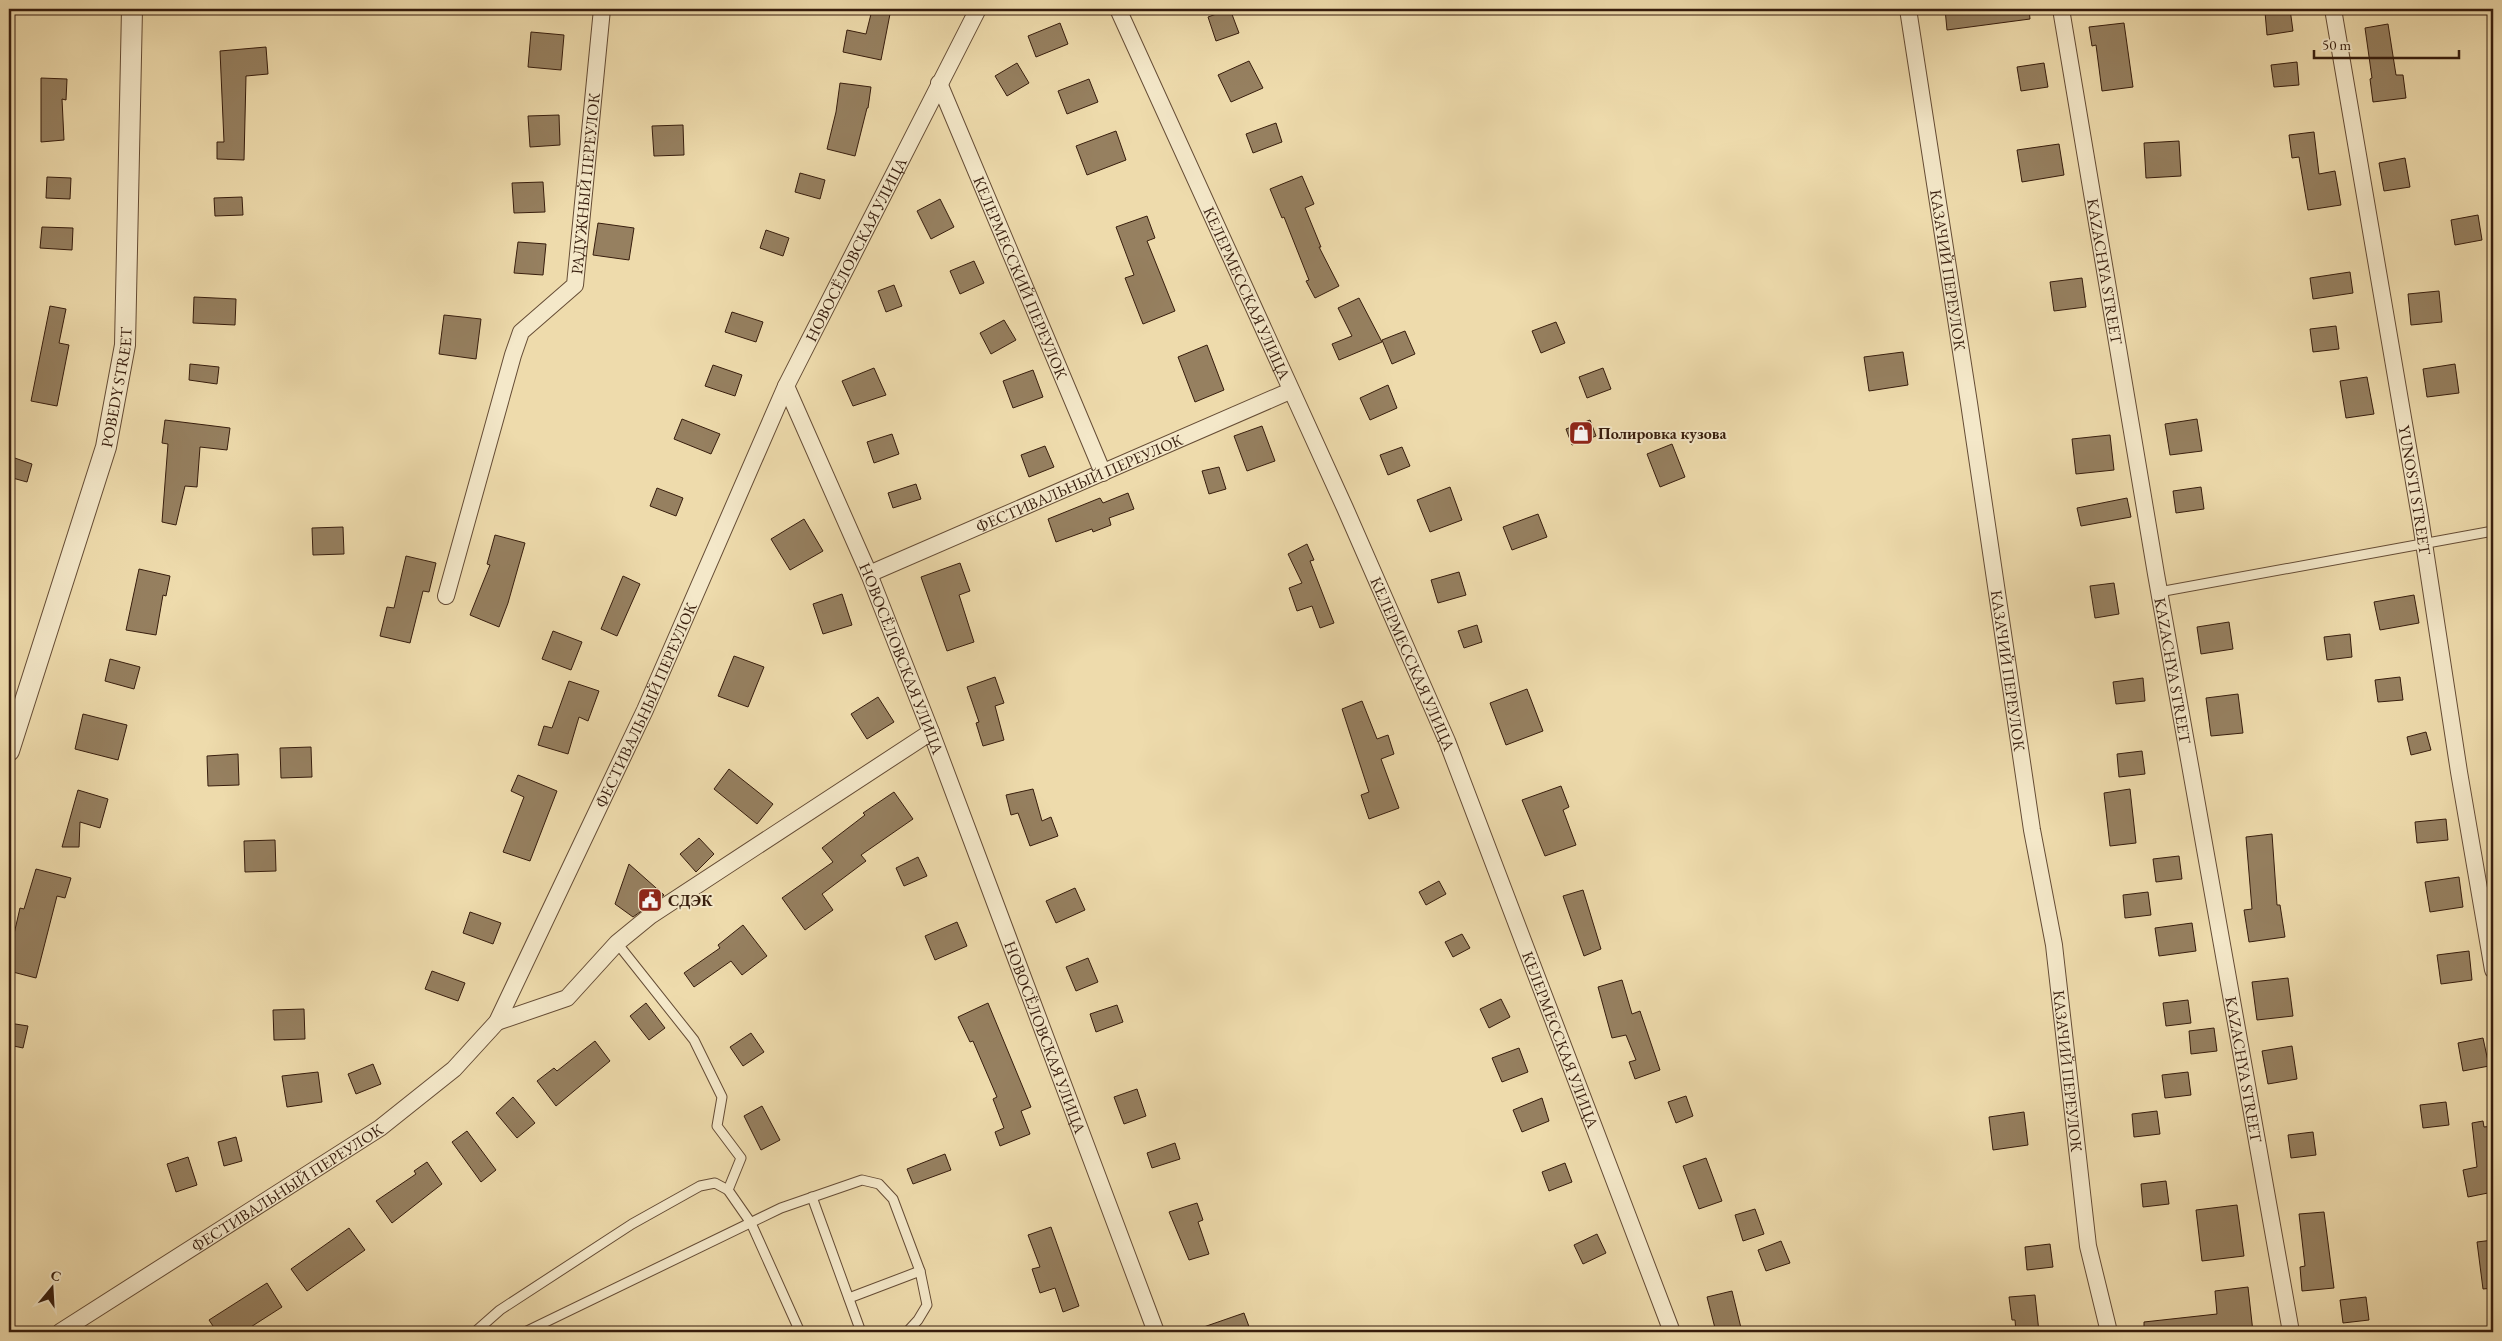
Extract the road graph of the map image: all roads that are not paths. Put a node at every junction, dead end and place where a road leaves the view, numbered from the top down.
1 (132, 9) edge
2 (602, 9) edge
3 (978, 9) edge
4 (1118, 9) edge
5 (1908, 9) edge
6 (2061, 9) edge
7 (2333, 9) edge
8 (939, 83) junction
9 (786, 386) junction
10 (1290, 391) junction
11 (1103, 473) junction
12 (2493, 531) edge
13 (2424, 545) junction
14 (869, 574) junction
15 (2159, 592) junction
16 (446, 596) dead end
17 (931, 732) junction
18 (9, 751) edge
19 (617, 943) junction
20 (2493, 970) edge
21 (497, 1022) junction
22 (728, 1190) junction
23 (812, 1197) junction
24 (750, 1223) junction
25 (920, 1271) junction
26 (849, 1298) junction
27 (60, 1332) edge
28 (475, 1332) edge
29 (525, 1332) edge
30 (800, 1332) edge
31 (861, 1332) edge
32 (907, 1332) edge
33 (1156, 1332) edge
34 (1672, 1332) edge
35 (2109, 1332) edge
36 (2291, 1332) edge

1 - 18 street, POBEDY STREET
2 - 16 street, РАДУЖНЫЙ ПЕРЕУЛОК
3 - 8 street, НОВОСЁЛОВСКАЯ УЛИЦА
4 - 10 street, КЕЛЕРМЕССКАЯ УЛИЦА
5 - 35 street, КАЗАЧИЙ ПЕРЕУЛОК
6 - 15 street, KAZACHYA STREET
7 - 13 street, YUNOSTI STREET
8 - 9 street, НОВОСЁЛОВСКАЯ УЛИЦА
8 - 11 street, КЕЛЕРМЕССКИЙ ПЕРЕУЛОК
9 - 14 street, НОВОСЁЛОВСКАЯ УЛИЦА
9 - 21 street, ФЕСТИВАЛЬНЫЙ ПЕРЕУЛОК
10 - 11 street, ФЕСТИВАЛЬНЫЙ ПЕРЕУЛОК
10 - 34 street, КЕЛЕРМЕССКАЯ УЛИЦА
11 - 14 street, ФЕСТИВАЛЬНЫЙ ПЕРЕУЛОК
12 - 13 lane
13 - 15 lane
13 - 20 street, YUNOSTI STREET
14 - 17 street, НОВОСЁЛОВСКАЯ УЛИЦА
15 - 36 street, KAZACHYA STREET
17 - 19 street, ФЕСТИВАЛЬНЫЙ ПЕРЕУЛОК
17 - 33 street, НОВОСЁЛОВСКАЯ УЛИЦА
19 - 21 street, ФЕСТИВАЛЬНЫЙ ПЕРЕУЛОК
19 - 22 lane
21 - 27 street, ФЕСТИВАЛЬНЫЙ ПЕРЕУЛОК
22 - 24 lane
22 - 28 lane
23 - 24 lane
23 - 25 lane
23 - 26 lane
24 - 29 lane
24 - 30 lane
25 - 26 lane
25 - 32 lane
26 - 31 lane

